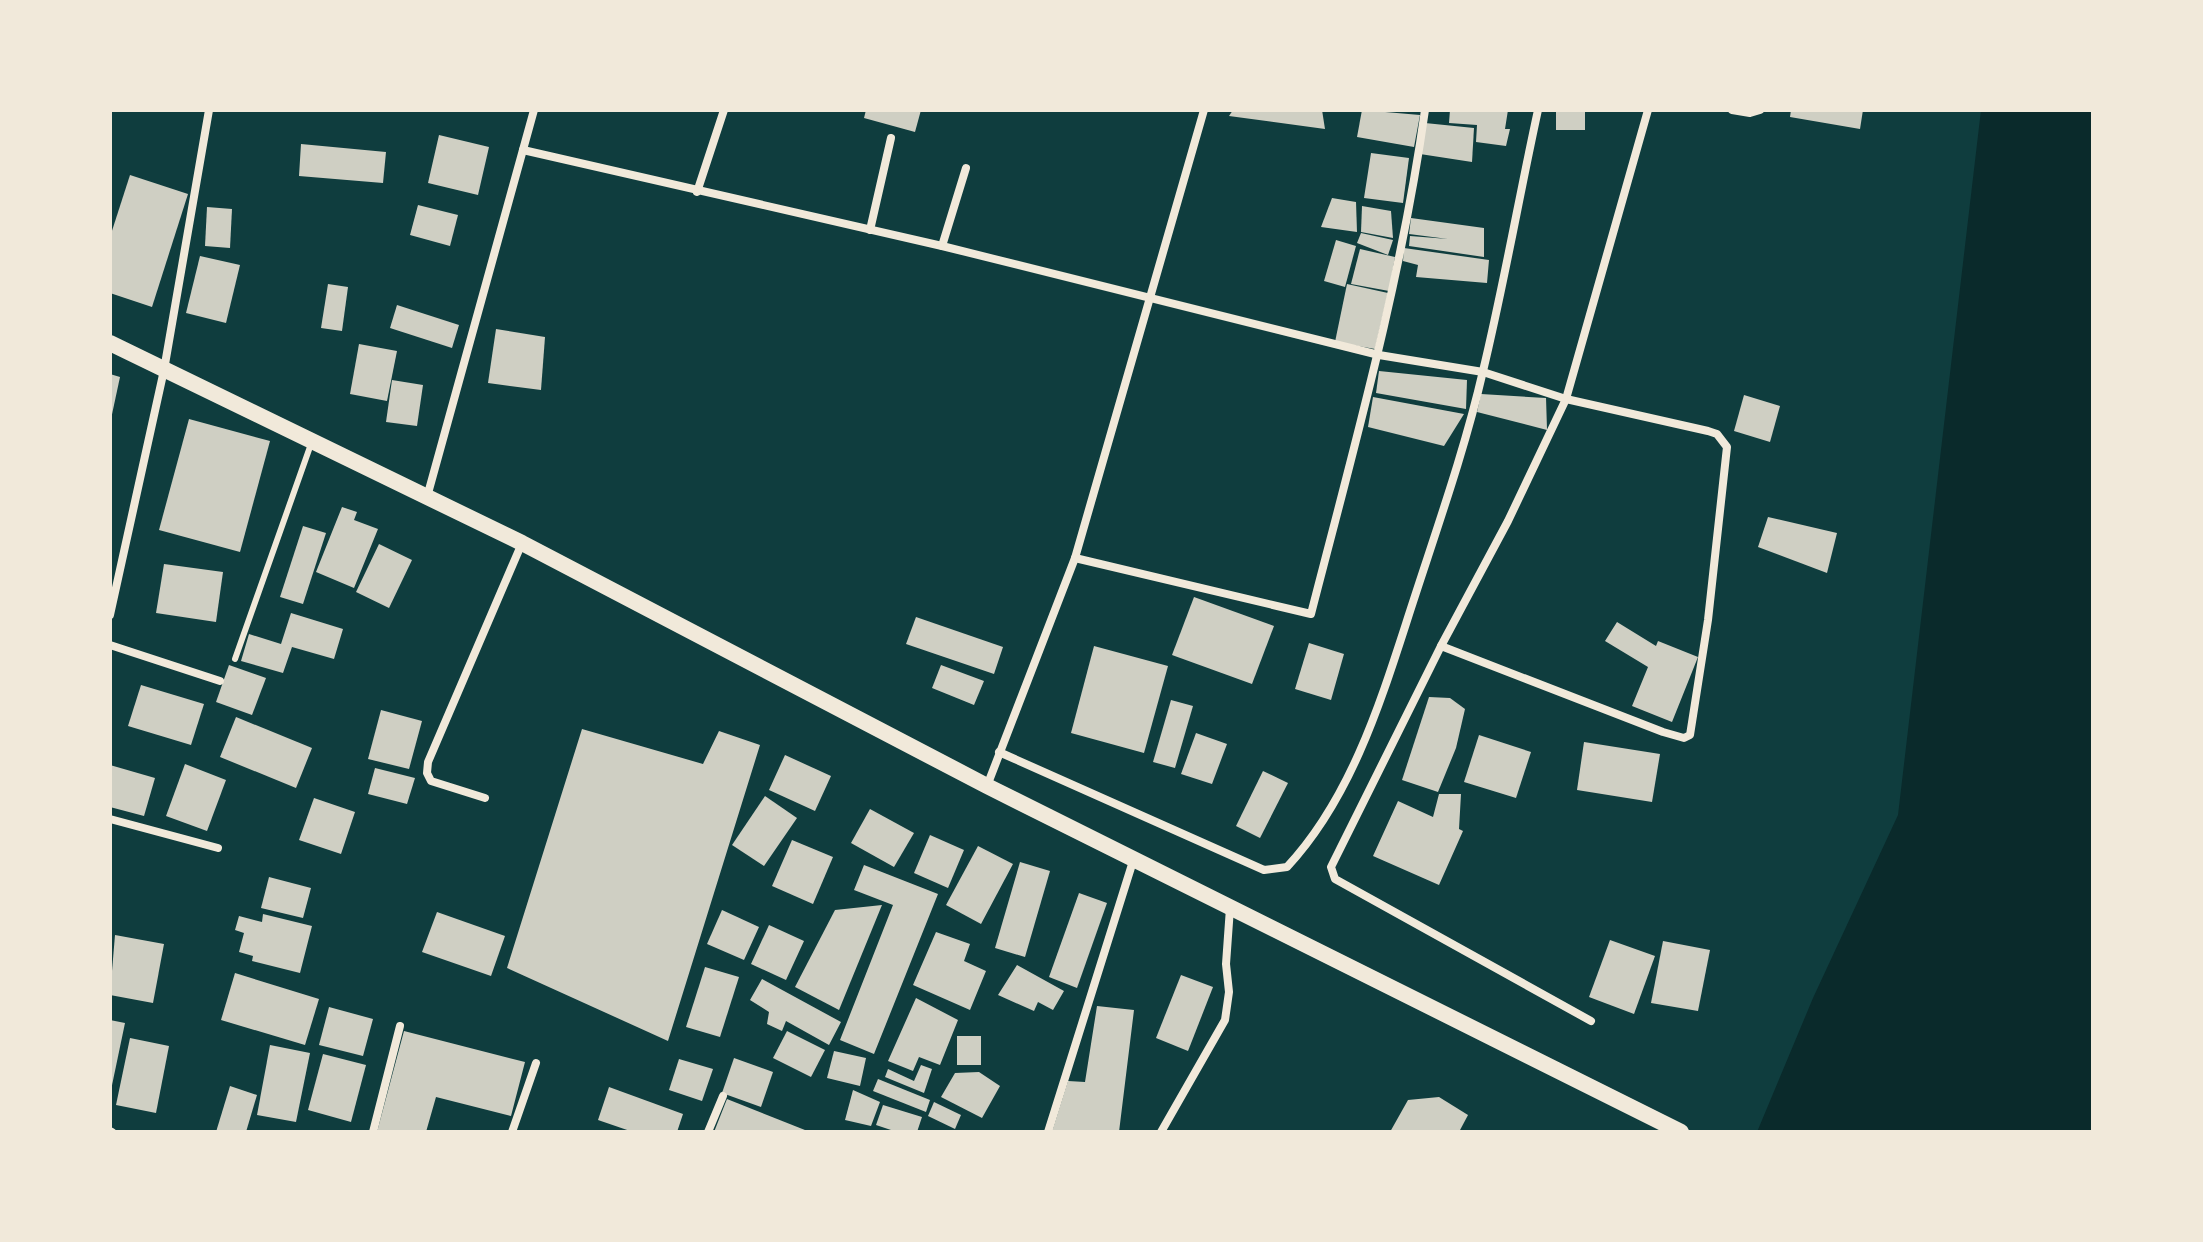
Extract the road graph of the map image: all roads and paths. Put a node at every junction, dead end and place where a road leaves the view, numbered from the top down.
1 (209, 110) edge
2 (534, 110) edge
3 (724, 110) edge
4 (1204, 110) edge
5 (1425, 110) edge
6 (1538, 110) edge
7 (1648, 110) edge
8 (1732, 110) edge
9 (1760, 110) edge
10 (891, 138) dead end
11 (523, 150) junction
12 (966, 168) dead end
13 (697, 192) junction
14 (870, 230) junction
15 (942, 246) junction
16 (1148, 298) junction
17 (110, 343) edge
18 (1379, 355) junction
19 (164, 370) junction
20 (1483, 372) junction
21 (1566, 399) junction
22 (312, 442) junction
23 (427, 497) junction
24 (522, 543) junction
25 (1075, 558) junction
26 (110, 615) edge
27 (110, 645) edge
28 (1441, 646) junction
29 (235, 659) dead end
30 (220, 681) dead end
31 (999, 752) junction
32 (987, 786) junction
33 (485, 798) dead end
34 (110, 819) edge
35 (218, 848) dead end
36 (1134, 858) junction
37 (1230, 908) junction
38 (1591, 1021) dead end
39 (400, 1026) dead end
40 (536, 1063) dead end
41 (723, 1096) dead end
42 (373, 1132) edge
43 (512, 1132) edge
44 (708, 1132) edge
45 (1048, 1132) edge
46 (1161, 1132) edge
47 (1681, 1132) edge

1 - 19 street
2 - 11 street
3 - 13 street
4 - 16 street
5 - 18 street
6 - 20 street
7 - 21 street
8 - 9 street
10 - 14 street
11 - 13 street
11 - 23 street
12 - 15 street
13 - 14 street
14 - 15 street
15 - 16 street
16 - 18 street
16 - 25 street
17 - 19 main road
18 - 20 street
18 - 25 street
19 - 22 main road
19 - 26 street
20 - 21 street
20 - 31 street
21 - 28 street
21 - 28 street
22 - 23 main road
22 - 29 lane
23 - 24 main road
24 - 32 main road
24 - 33 street
25 - 31 street
27 - 30 street
28 - 38 street
31 - 32 street
32 - 36 main road
34 - 35 street
36 - 37 main road
36 - 45 street
37 - 46 street
37 - 47 main road
39 - 42 street
40 - 43 street
41 - 44 street

